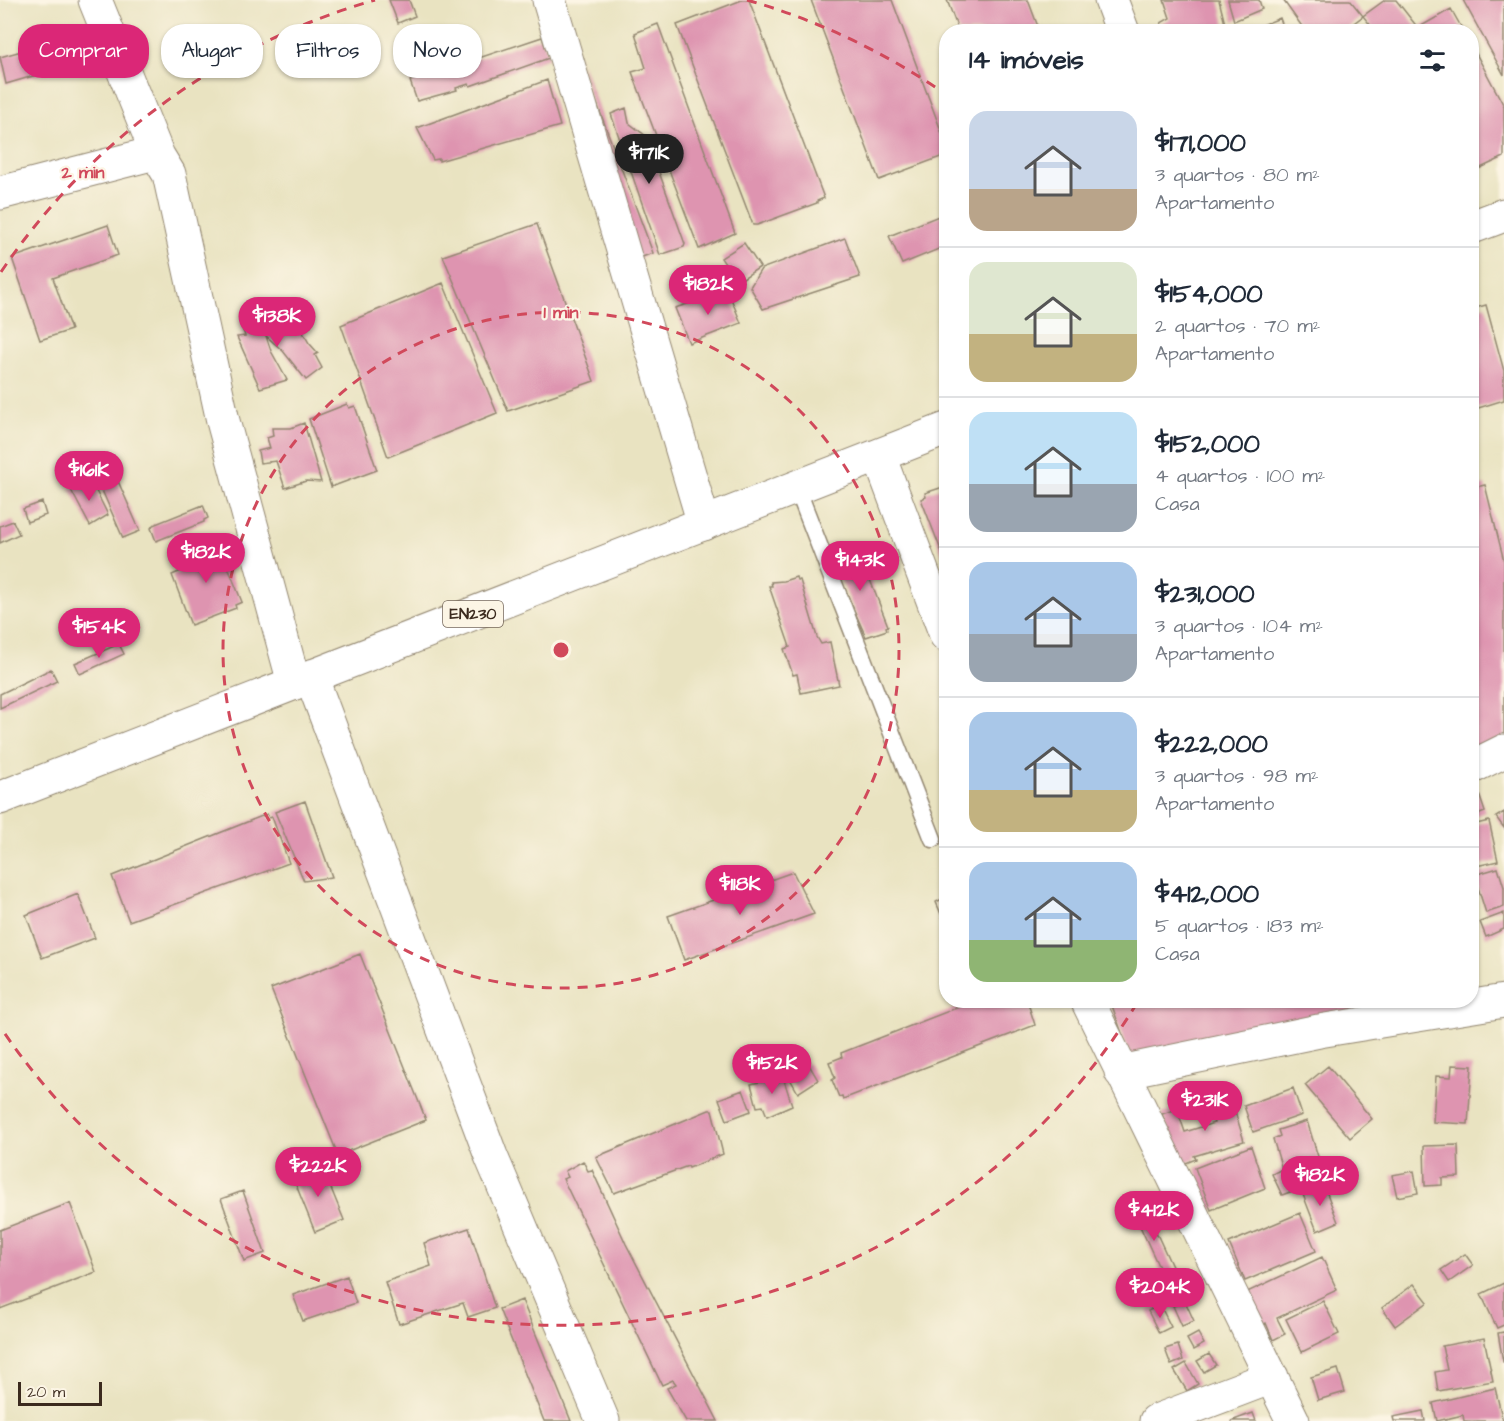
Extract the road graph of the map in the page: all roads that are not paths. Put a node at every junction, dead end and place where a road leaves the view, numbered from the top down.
1 (95, 0) edge
2 (549, 0) edge
3 (1111, 0) edge
4 (1120, 24) edge
5 (158, 156) junction
6 (0, 193) edge
7 (1504, 215) edge
8 (1479, 224) edge
9 (939, 432) edge
10 (879, 456) junction
11 (797, 488) junction
12 (704, 524) junction
13 (939, 616) edge
14 (303, 680) junction
15 (1504, 751) edge
16 (1479, 763) edge
17 (0, 798) edge
18 (933, 839) dead end
19 (1504, 1001) edge
20 (1479, 1005) edge
21 (1091, 1008) edge
22 (1461, 1008) edge
23 (1121, 1072) junction
24 (1272, 1377) junction
25 (603, 1421) edge
26 (1156, 1421) edge
27 (1293, 1421) edge

1 - 5 street
2 - 12 street
3 - 4 street
5 - 6 street
5 - 14 street
7 - 8 street
9 - 10 street, EN230
10 - 11 street, EN230
10 - 13 street
11 - 12 street, EN230
11 - 18 lane
12 - 14 street, EN230
14 - 17 street, EN230
14 - 25 street
15 - 16 street
19 - 20 street
21 - 23 street
22 - 23 street
23 - 24 street
24 - 26 street
24 - 27 street

